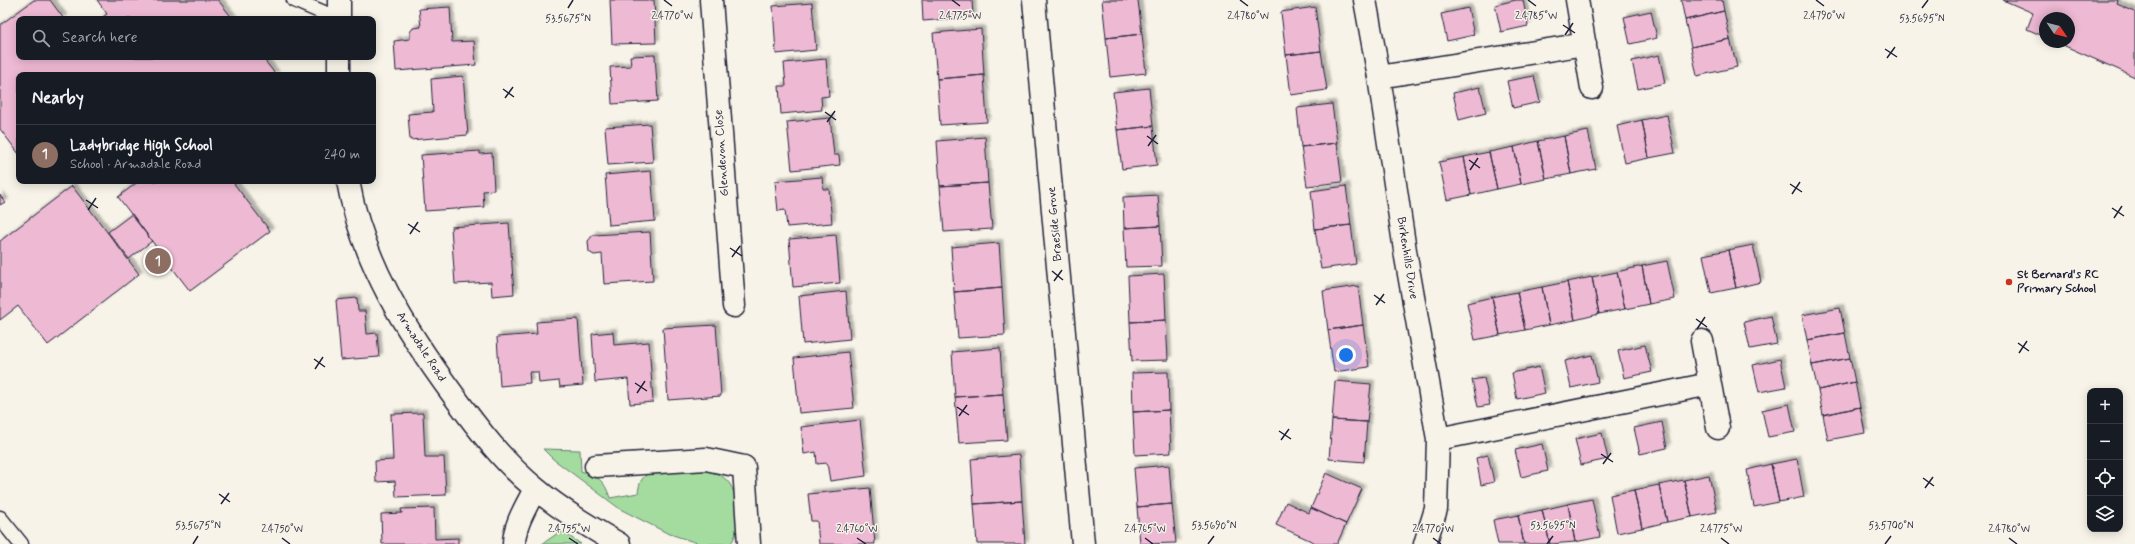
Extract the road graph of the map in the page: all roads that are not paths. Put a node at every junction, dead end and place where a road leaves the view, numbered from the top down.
1 (294, 0) edge
2 (339, 0) edge
3 (711, 0) edge
4 (1034, 0) edge
5 (1366, 0) edge
6 (1577, 0) edge
7 (332, 16) edge
8 (339, 16) edge
9 (1585, 44) junction
10 (338, 60) edge
11 (339, 72) edge
12 (1379, 77) junction
13 (1592, 88) dead end
14 (348, 184) edge
15 (734, 306) dead end
16 (1702, 341) dead end
17 (1710, 384) junction
18 (1718, 428) dead end
19 (1438, 439) junction
20 (596, 466) dead end
21 (535, 489) junction
22 (0, 518) edge
23 (21, 544) edge
24 (514, 544) edge
25 (619, 544) edge
26 (749, 544) edge
27 (1083, 544) edge
28 (1425, 544) edge

1 - 7 lane
2 - 8 street
3 - 15 street, Glendevon Close
4 - 27 street, Braeside Grove
5 - 12 street, Birkenhills Drive
6 - 9 street
9 - 12 street
9 - 13 street
10 - 11 street
12 - 19 street, Birkenhills Drive
14 - 21 street, Armadale Road
16 - 17 street
17 - 18 street
17 - 19 street
19 - 28 street, Birkenhills Drive
20 - 26 street
21 - 24 street
21 - 25 street, Armadale Road
22 - 23 lane

